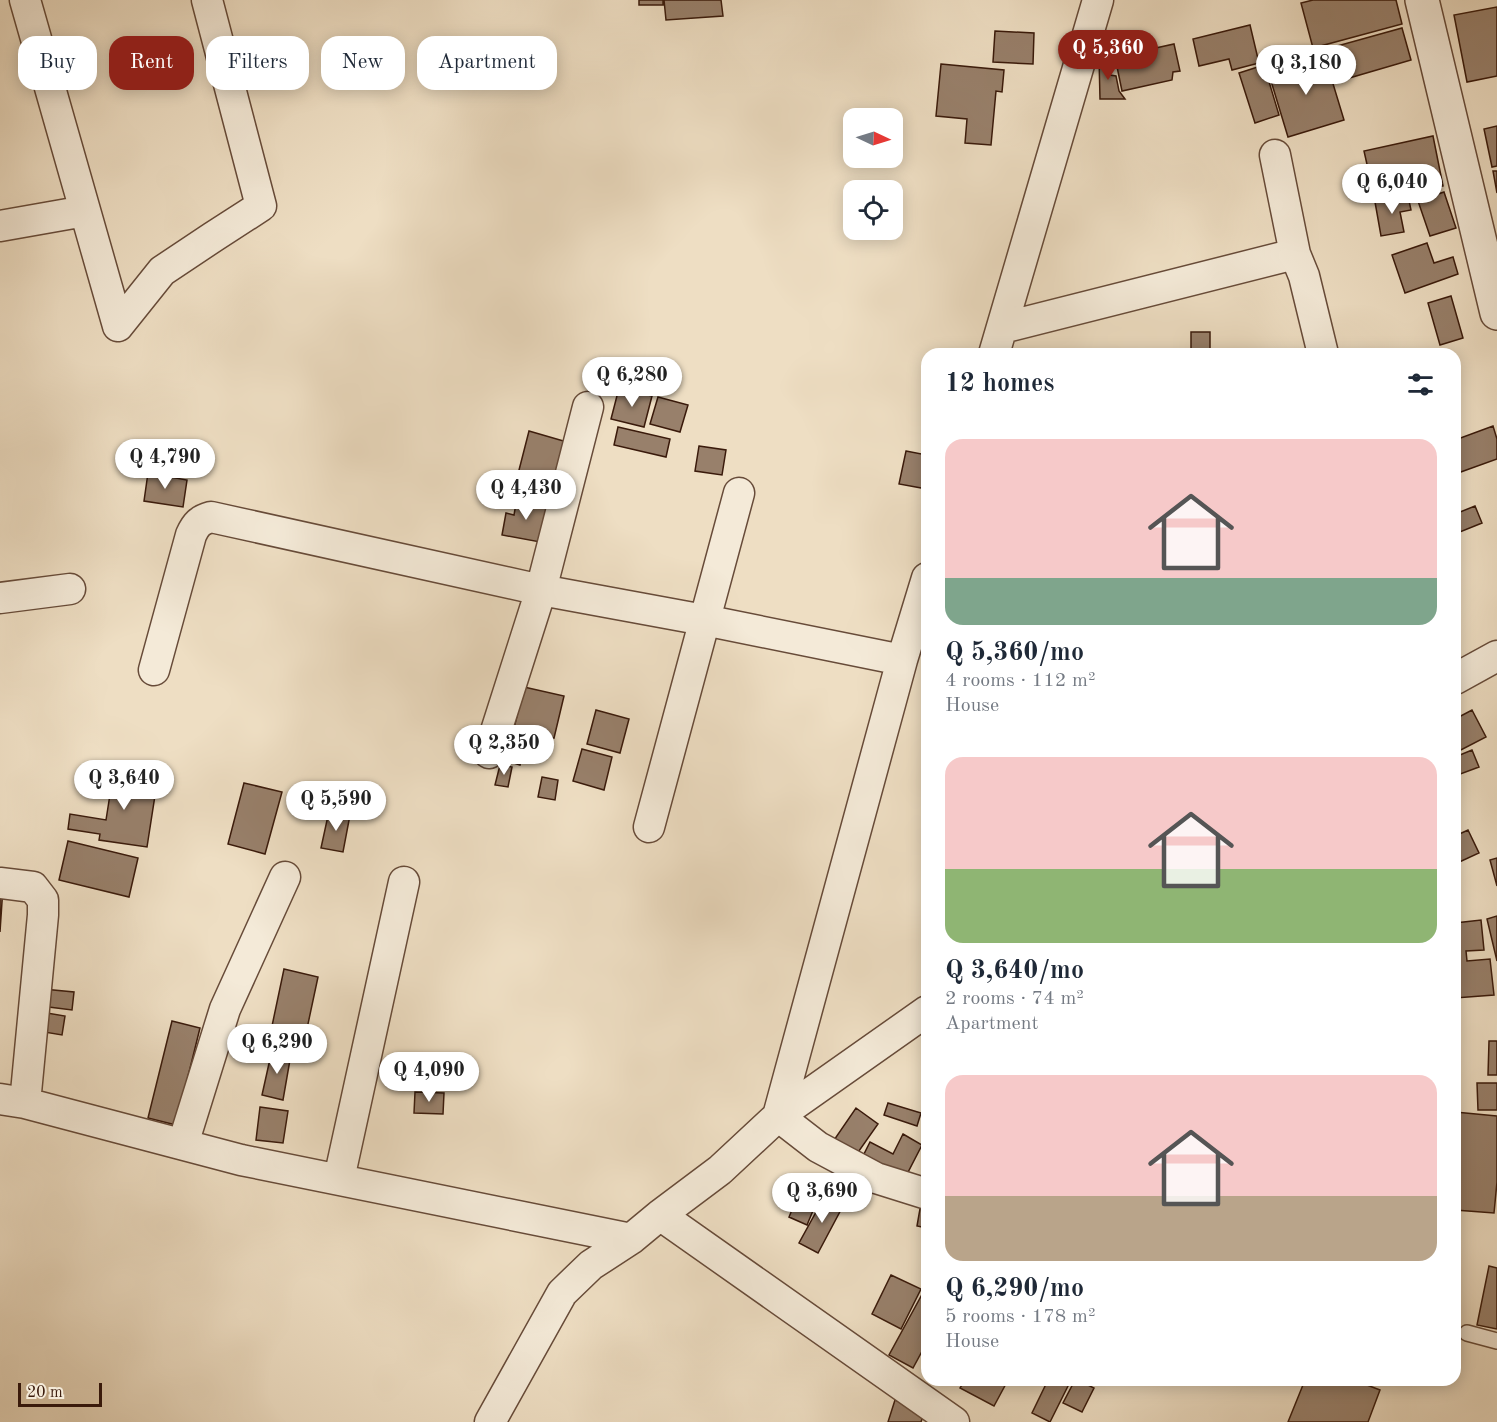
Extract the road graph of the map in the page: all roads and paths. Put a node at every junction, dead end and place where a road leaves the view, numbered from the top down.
1 (25, 0) edge
2 (207, 0) edge
3 (1098, 0) edge
4 (1422, 0) edge
5 (1275, 155) dead end
6 (85, 211) junction
7 (0, 226) edge
8 (1295, 254) junction
9 (1497, 314) edge
10 (998, 341) edge
11 (1322, 348) edge
12 (588, 407) dead end
13 (739, 493) dead end
14 (70, 589) dead end
15 (541, 590) junction
16 (0, 598) edge
17 (921, 598) edge
18 (704, 620) junction
19 (1497, 656) edge
20 (902, 660) junction
21 (154, 670) dead end
22 (1461, 676) edge
23 (489, 753) dead end
24 (649, 827) dead end
25 (285, 877) dead end
26 (404, 882) dead end
27 (0, 884) edge
28 (921, 1015) edge
29 (7, 1102) edge
30 (778, 1116) junction
31 (183, 1144) junction
32 (339, 1179) junction
33 (921, 1192) edge
34 (660, 1215) junction
35 (631, 1239) junction
36 (1467, 1333) dead end
37 (1497, 1341) edge
38 (490, 1422) edge
39 (954, 1422) edge

1 - 6 street
2 - 6 street
3 - 10 street
4 - 9 street
5 - 8 street
6 - 7 street
8 - 10 street
8 - 11 street
12 - 15 street
13 - 18 street
14 - 16 street
15 - 18 street
15 - 21 street
15 - 23 street
17 - 20 street
18 - 20 street
18 - 24 street
19 - 22 street
20 - 30 street
25 - 31 street
26 - 32 street
27 - 29 street
28 - 30 street
29 - 31 street
30 - 33 street
30 - 34 street
31 - 32 street
32 - 35 street
34 - 35 street
34 - 39 street
35 - 38 street
36 - 37 lane

